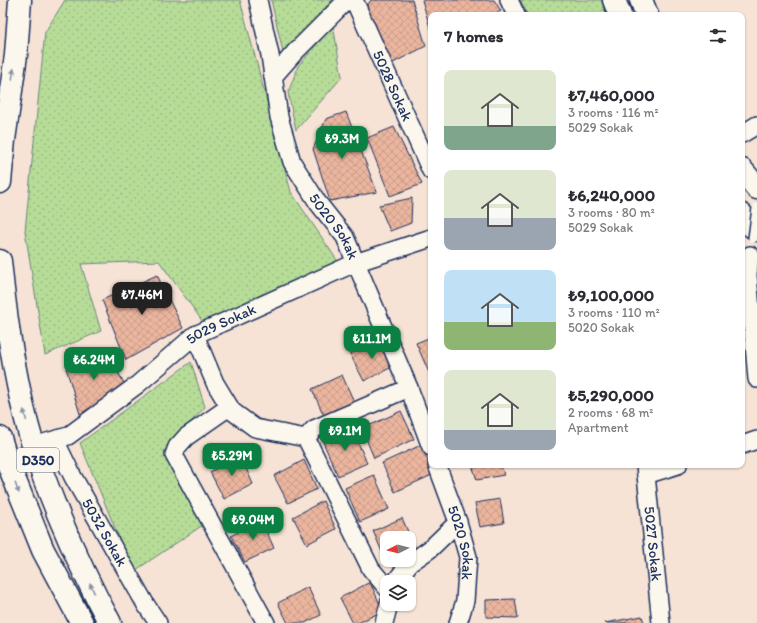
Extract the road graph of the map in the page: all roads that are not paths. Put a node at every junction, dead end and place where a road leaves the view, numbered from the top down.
1 (20, 0) edge
2 (258, 0) edge
3 (347, 0) edge
4 (354, 0) edge
5 (509, 0) edge
6 (614, 0) edge
7 (640, 0) edge
8 (515, 12) edge
9 (619, 12) edge
10 (646, 12) edge
11 (274, 77) junction
12 (757, 125) edge
13 (745, 132) edge
14 (428, 164) edge
15 (745, 174) edge
16 (0, 182) edge
17 (757, 188) edge
18 (757, 208) edge
19 (745, 219) edge
20 (755, 234) edge
21 (428, 239) edge
22 (750, 255) dead end
23 (0, 260) edge
24 (356, 263) junction
25 (195, 335) junction
26 (757, 379) edge
27 (409, 388) junction
28 (230, 407) junction
29 (0, 438) edge
30 (306, 438) junction
31 (55, 440) junction
32 (428, 440) edge
33 (757, 440) edge
34 (745, 444) edge
35 (33, 446) junction
36 (439, 468) edge
37 (658, 468) edge
38 (645, 470) edge
39 (458, 522) junction
40 (401, 575) edge
41 (380, 580) edge
42 (387, 611) edge
43 (82, 623) edge
44 (110, 623) edge
45 (158, 623) edge
46 (266, 623) edge
47 (384, 623) edge
48 (458, 623) edge
49 (661, 623) edge

16 -> 1 highway
2 - 11 street, 5020 Sokak
3 - 11 street
4 - 14 street, 5028 Sokak
5 - 8 street
6 - 9 highway
7 - 10 highway
11 - 24 street, 5020 Sokak
12 - 13 street
15 - 17 highway
18 - 20 lane, bridge
19 - 20 highway
21 - 24 street, 5029 Sokak
22 - 26 street
35 -> 23 highway, D350
24 - 25 street, 5029 Sokak
24 - 27 street, 5020 Sokak
25 - 28 street
25 - 31 street, 5029 Sokak
27 - 30 street
27 - 32 street, 5020 Sokak
28 - 30 street
28 - 46 street
29 -> 43 highway, D350
30 - 41 street
31 - 35 street, 5029 Sokak
31 - 45 street, 5032 Sokak
33 - 34 street
44 -> 35 highway, D350
36 - 39 street, 5020 Sokak
37 - 38 street
38 - 49 street, 5027 Sokak
39 - 40 street
39 - 48 street, 5020 Sokak
42 - 47 street

